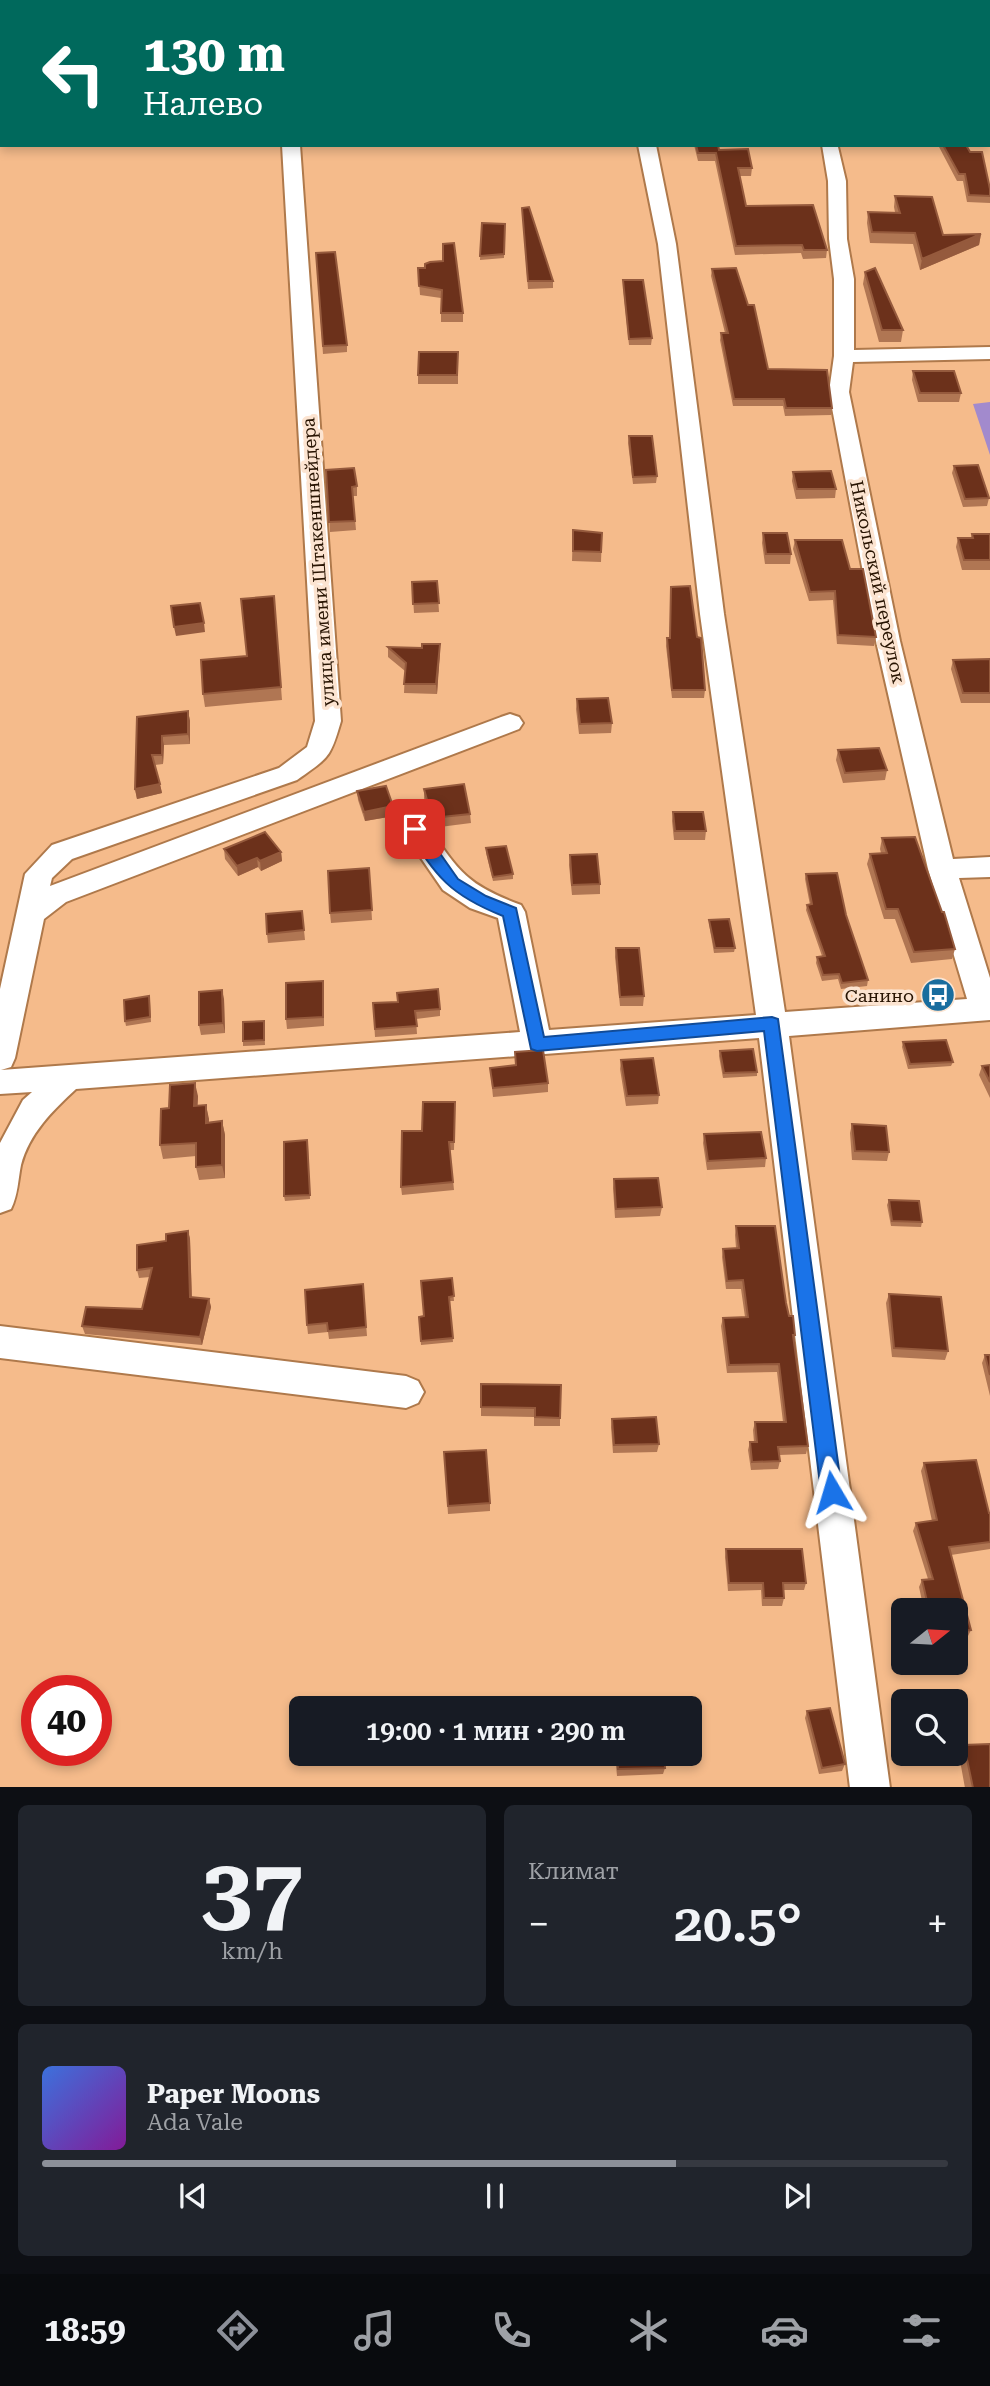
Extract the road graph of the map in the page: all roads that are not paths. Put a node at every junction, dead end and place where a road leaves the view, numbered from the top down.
1 (291, 147) edge
2 (648, 147) edge
3 (829, 147) dead end
4 (990, 354) edge
5 (844, 356) junction
6 (510, 723) dead end
7 (415, 829) dead end
8 (990, 867) edge
9 (942, 869) junction
10 (34, 896) junction
11 (987, 1009) edge
12 (772, 1023) junction
13 (537, 1044) junction
14 (0, 1058) edge
15 (68, 1077) junction
16 (0, 1082) edge
17 (0, 1199) edge
18 (0, 1342) edge
19 (405, 1392) dead end
20 (870, 1787) edge

1 - 10 street, улица имени Штакеншнейдера
2 - 12 street
3 - 5 street, Никольский переулок
4 - 5 street
5 - 9 street, Никольский переулок
6 - 10 street
7 - 13 street
8 - 9 street
9 - 11 street, Никольский переулок
10 - 14 street
11 - 12 street
12 - 13 street
12 - 20 street
13 - 15 street
15 - 16 street
15 - 17 street
18 - 19 street

